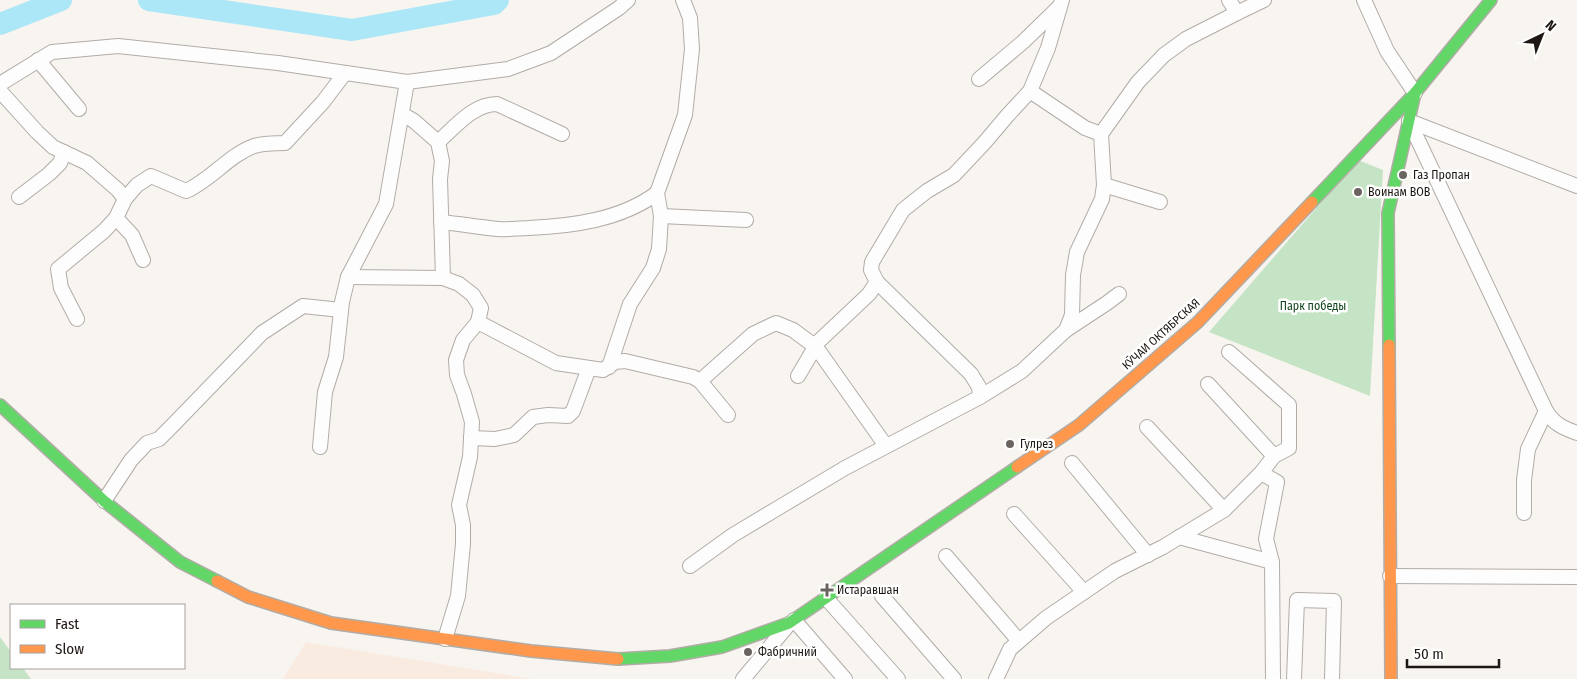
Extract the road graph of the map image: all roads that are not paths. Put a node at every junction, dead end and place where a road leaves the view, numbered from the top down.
1 (628, 0) edge
2 (683, 0) edge
3 (1229, 0) edge
4 (1264, 0) edge
5 (1364, 0) edge
6 (1491, 0) edge
7 (1061, 3) edge
8 (1237, 13) junction
9 (38, 60) junction
10 (344, 73) junction
11 (979, 79) dead end
12 (407, 82) junction
13 (0, 84) edge
14 (0, 90) edge
15 (1030, 91) junction
16 (1415, 93) junction
17 (79, 109) dead end
18 (402, 114) junction
19 (1409, 121) junction
20 (562, 134) dead end
21 (1101, 134) junction
22 (438, 142) junction
23 (64, 152) junction
24 (1104, 186) junction
25 (1577, 186) edge
26 (657, 193) junction
27 (19, 197) dead end
28 (125, 199) junction
29 (1160, 202) dead end
30 (661, 216) junction
31 (116, 218) junction
32 (746, 220) dead end
33 (441, 222) junction
34 (143, 260) dead end
35 (348, 277) junction
36 (443, 278) junction
37 (877, 282) junction
38 (1119, 294) dead end
39 (341, 310) junction
40 (77, 319) dead end
41 (478, 322) junction
42 (1066, 330) junction
43 (816, 347) junction
44 (1229, 352) dead end
45 (609, 367) junction
46 (589, 368) junction
47 (798, 376) dead end
48 (700, 381) junction
49 (1208, 384) dead end
50 (980, 397) junction
51 (0, 405) edge
52 (1546, 411) junction
53 (728, 415) dead end
54 (1147, 426) dead end
55 (1577, 433) edge
56 (471, 438) junction
57 (886, 446) junction
58 (320, 447) dead end
59 (1274, 456) junction
60 (1072, 462) dead end
61 (1261, 473) junction
62 (104, 501) junction
63 (1224, 510) junction
64 (1524, 513) dead end
65 (1014, 514) dead end
66 (1179, 537) junction
67 (1148, 555) junction
68 (946, 556) dead end
69 (1272, 562) junction
70 (690, 566) dead end
71 (1390, 576) junction
72 (1577, 577) edge
73 (1084, 592) junction
74 (882, 596) dead end
75 (826, 598) junction
76 (792, 621) junction
77 (445, 639) junction
78 (1019, 640) junction
79 (743, 679) edge
80 (845, 679) edge
81 (898, 679) edge
82 (954, 679) edge
83 (996, 679) edge
84 (1272, 679) edge
85 (1294, 679) edge
86 (1332, 679) edge
87 (1391, 679) edge

1 - 12 street
2 - 26 street
3 - 8 street
4 - 8 street
5 - 16 street
6 - 16 main road, КӮЧАИ ОКТЯБРСКАЯ
7 - 11 street
7 - 15 street
8 - 21 street
9 - 10 street
9 - 13 street
9 - 17 street
10 - 12 street
10 - 28 street
12 - 18 street
14 - 23 street
15 - 21 street
15 - 37 street
16 - 19 main road
16 - 75 main road, КӮЧАИ ОКТЯБРСКАЯ
18 - 22 street
18 - 35 street
19 - 25 street
19 - 52 street
19 - 71 main road
20 - 22 street
21 - 24 street
22 - 33 street
23 - 27 street
23 - 28 street
24 - 29 street
24 - 42 street
26 - 30 street
26 - 33 street
28 - 31 street
30 - 32 street
30 - 45 street
31 - 34 street
31 - 40 street
33 - 36 street
35 - 36 street
35 - 39 street
36 - 41 street
37 - 43 street
37 - 50 street
38 - 42 street
39 - 58 street
39 - 62 street
41 - 46 street
41 - 56 street
42 - 50 street
43 - 47 street
43 - 48 street
43 - 57 street
44 - 59 street
45 - 46 street
45 - 48 street
46 - 56 street
48 - 53 street
49 - 59 street
50 - 57 street
51 - 62 main road, КӮЧАИ ОКТЯБРСКАЯ
52 - 55 street
52 - 64 street
54 - 63 street
56 - 77 street
57 - 70 street
59 - 61 street
60 - 67 street
61 - 63 street
61 - 69 street
62 - 77 main road, КӮЧАИ ОКТЯБРСКАЯ
63 - 66 street
65 - 73 street
66 - 67 street
66 - 69 street
67 - 73 street
68 - 78 street
69 - 84 street
71 - 72 street
71 - 87 main road
73 - 78 street
74 - 82 street
75 - 76 main road, КӮЧАИ ОКТЯБРСКАЯ
75 - 81 street
76 - 77 main road, КӮЧАИ ОКТЯБРСКАЯ
76 - 79 street
76 - 80 street
78 - 83 street
85 - 86 street

